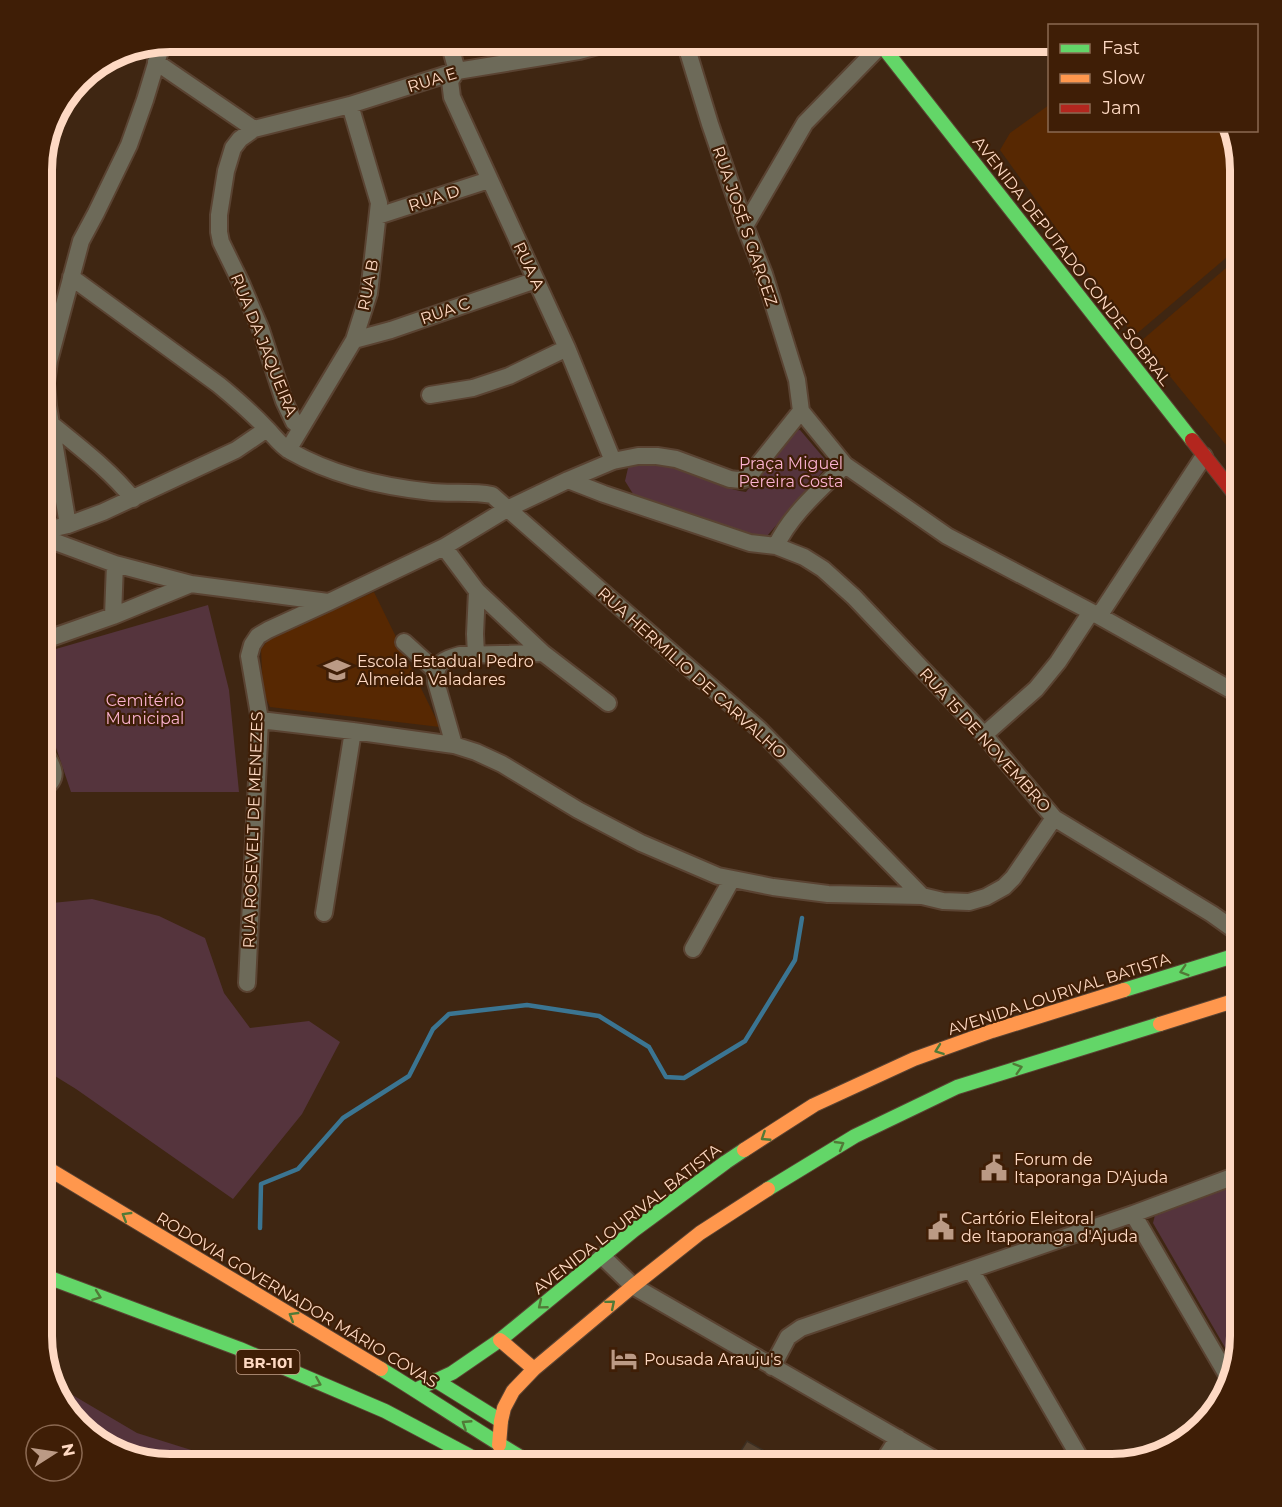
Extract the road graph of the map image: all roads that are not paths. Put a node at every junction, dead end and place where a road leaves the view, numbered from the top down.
1 (452, 52) edge
2 (570, 52) edge
3 (159, 53) edge
4 (688, 53) edge
5 (873, 53) edge
6 (890, 53) edge
7 (156, 62) junction
8 (457, 71) junction
9 (350, 105) junction
10 (254, 129) junction
11 (489, 180) junction
12 (378, 216) junction
13 (745, 226) junction
14 (71, 277) junction
15 (536, 280) junction
16 (354, 340) junction
17 (53, 346) edge
18 (567, 348) junction
19 (430, 395) dead end
20 (801, 411) junction
21 (53, 425) edge
22 (301, 428) junction
23 (267, 429) junction
24 (53, 439) edge
25 (288, 450) junction
26 (1204, 456) junction
27 (613, 461) junction
28 (844, 465) junction
29 (568, 480) junction
30 (1230, 488) edge
31 (133, 499) junction
32 (507, 509) junction
33 (68, 525) junction
34 (53, 529) edge
35 (53, 541) edge
36 (776, 546) junction
37 (444, 547) junction
38 (115, 564) junction
39 (191, 584) junction
40 (477, 591) junction
41 (329, 602) junction
42 (1095, 614) junction
43 (112, 616) junction
44 (53, 637) edge
45 (405, 642) dead end
46 (543, 653) junction
47 (476, 655) junction
48 (436, 671) junction
49 (1230, 689) edge
50 (608, 703) dead end
51 (260, 720) junction
52 (353, 731) junction
53 (984, 735) junction
54 (454, 745) junction
55 (1054, 818) junction
56 (732, 879) junction
57 (921, 896) junction
58 (324, 913) dead end
59 (1230, 927) edge
60 (693, 949) dead end
61 (1230, 957) edge
62 (248, 983) dead end
63 (1230, 1002) edge
64 (52, 1171) edge
65 (1230, 1178) edge
66 (1133, 1214) junction
67 (602, 1256) junction
68 (971, 1270) junction
69 (52, 1279) edge
70 (633, 1286) junction
71 (500, 1340) junction
72 (772, 1367) junction
73 (534, 1369) junction
74 (1224, 1370) edge
75 (435, 1380) junction
76 (415, 1390) junction
77 (501, 1421) junction
78 (898, 1438) junction
79 (499, 1445) junction
80 (467, 1454) edge
81 (515, 1454) edge
82 (888, 1454) edge
83 (925, 1454) edge
84 (1078, 1454) edge

1 - 8 street
2 - 8 street, RUA E
3 - 7 street
4 - 13 street, RUA JOSÉ S GARCEZ
5 - 13 street
6 - 26 main road, AVENIDA DEPUTADO CONDE SOBRAL
7 - 10 street
7 - 14 street
8 - 9 street, RUA E
8 - 11 street, RUA A
9 - 10 street, RUA E
9 - 12 street, RUA B
10 - 22 street, RUA DA JAQUEIRA
11 - 12 street, RUA D
11 - 15 street, RUA A
12 - 16 street, RUA B
13 - 20 street, RUA JOSÉ S GARCEZ
14 - 17 street
14 - 23 street
15 - 16 street, RUA C
15 - 18 street, RUA A
16 - 22 street, RUA B
18 - 19 street
18 - 27 street, RUA A
20 - 27 street
20 - 28 street
21 - 31 street
22 - 25 street, RUA B
23 - 25 street
23 - 31 street
24 - 33 street
25 - 32 street
26 - 30 main road, AVENIDA DEPUTADO CONDE SOBRAL
26 - 42 street
27 - 29 street
28 - 36 street
28 - 42 street
29 - 32 street, RUA ROSEVELT DE MENEZES
29 - 36 street
31 - 33 street
32 - 37 street, RUA ROSEVELT DE MENEZES
32 - 57 street, RUA HERMILIO DE CARVALHO
33 - 34 street
35 - 38 street
36 - 53 street, RUA 15 DE NOVEMBRO
37 - 40 street
37 - 41 street, RUA ROSEVELT DE MENEZES
38 - 39 street
38 - 43 street
39 - 41 street
39 - 43 street
40 - 46 street
40 - 47 street
41 - 51 street, RUA ROSEVELT DE MENEZES
42 - 49 street
42 - 53 street
43 - 44 street
45 - 48 street
46 - 47 street
46 - 50 street
47 - 48 street
48 - 54 street
51 - 52 street
51 - 62 street, RUA ROSEVELT DE MENEZES
52 - 54 street
52 - 58 street
53 - 55 street, RUA 15 DE NOVEMBRO
54 - 56 street
55 - 57 street
55 - 59 street, RUA 15 DE NOVEMBRO
56 - 57 street
56 - 60 street
61 -> 67 main road, AVENIDA LOURIVAL BATISTA
70 -> 63 main road
76 -> 64 main road, RODOVIA GOVERNADOR MÁRIO COVAS
65 - 66 street
66 - 68 street
66 - 74 street
67 - 70 street
67 -> 71 main road, AVENIDA LOURIVAL BATISTA
68 - 72 street
68 - 84 street
69 -> 80 main road, BR-101
70 - 72 street
73 -> 70 main road
71 - 73 main road
71 - 75 main road, AVENIDA LOURIVAL BATISTA
72 - 78 street
73 - 77 main road
75 - 76 main road, AVENIDA LOURIVAL BATISTA
75 - 77 main road
79 -> 76 main road, RODOVIA GOVERNADOR MÁRIO COVAS
77 - 79 main road
78 - 82 street
78 - 83 street
79 - 81 main road, RODOVIA GOVERNADOR MÁRIO COVAS

